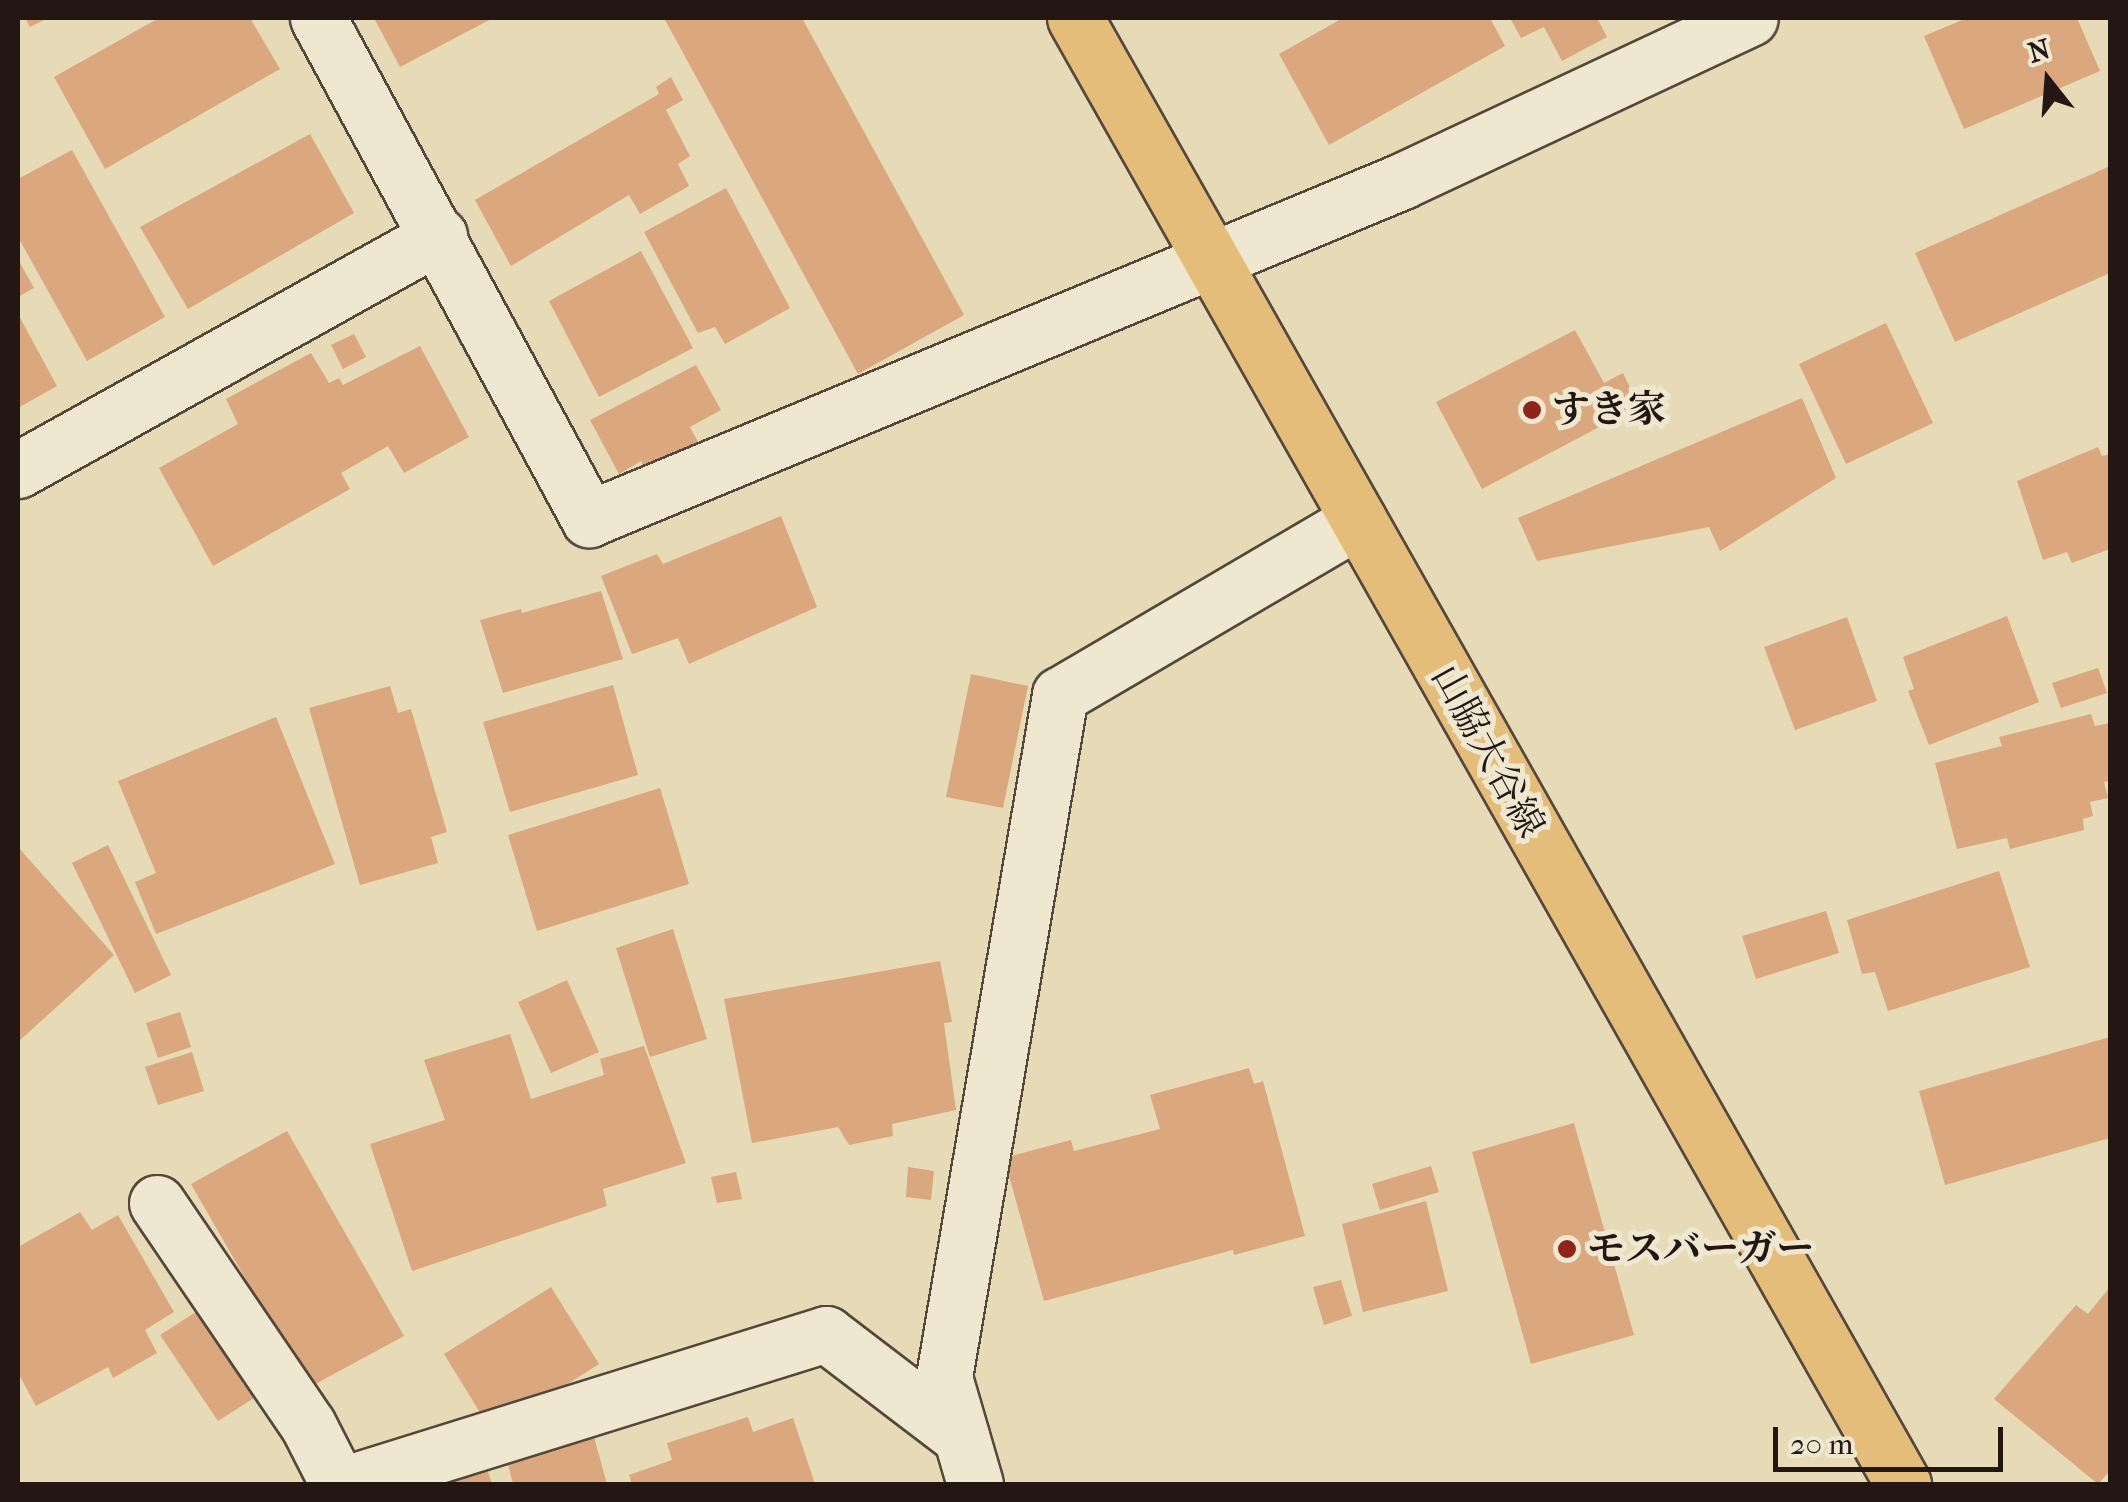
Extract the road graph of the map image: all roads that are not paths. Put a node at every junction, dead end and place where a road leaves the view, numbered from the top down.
1 (318, 18) edge
2 (1075, 18) edge
3 (1750, 18) edge
4 (439, 236) junction
5 (1210, 260) junction
6 (18, 470) edge
7 (1358, 520) junction
8 (157, 1203) dead end
9 (968, 1461) edge
10 (342, 1484) edge
11 (1903, 1484) edge

1 - 4 street
2 - 5 main road, 山脇大谷線
3 - 5 street
4 - 5 street
4 - 6 street
5 - 7 main road, 山脇大谷線
7 - 9 street
7 - 11 main road, 山脇大谷線
8 - 10 street
9 - 10 street

